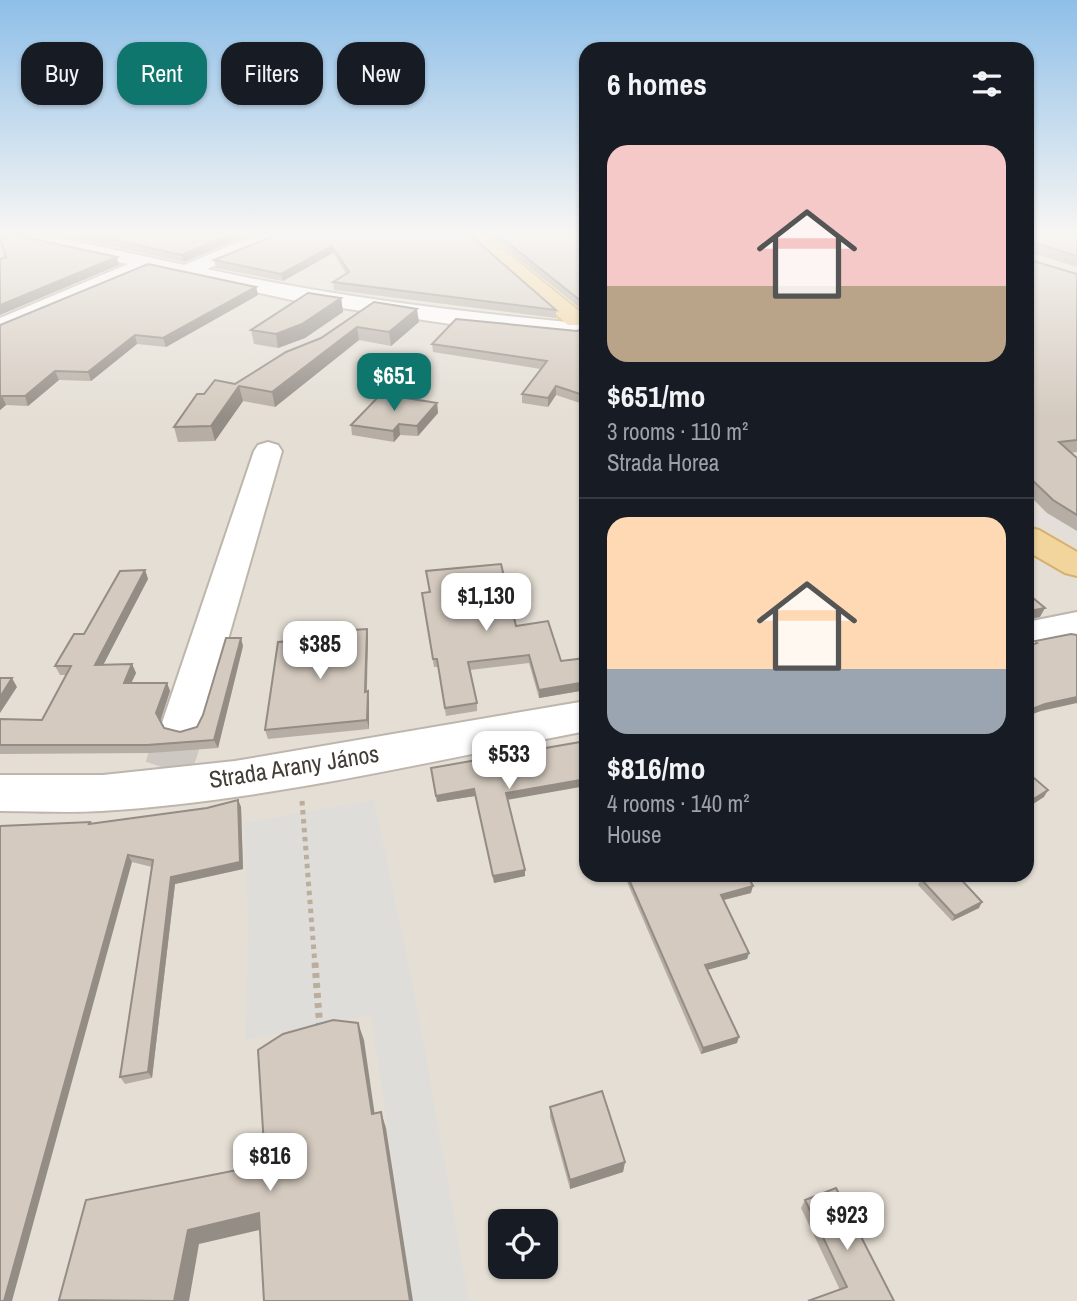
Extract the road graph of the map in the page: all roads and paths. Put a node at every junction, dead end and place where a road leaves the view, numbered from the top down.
1 (71, 296) edge
2 (300, 296) edge
3 (549, 296) edge
4 (370, 306) junction
5 (579, 321) edge
6 (579, 323) edge
7 (0, 326) edge
8 (336, 328) edge
9 (268, 451) dead end
10 (1034, 541) edge
11 (1077, 566) edge
12 (1077, 624) edge
13 (1034, 633) edge
14 (579, 717) edge
15 (183, 723) tunnel mouth
16 (301, 790) dead end
17 (0, 793) edge
18 (320, 1044) edge

1 - 7 street
2 - 4 street
3 - 5 main road
4 - 6 street
4 - 8 street
9 - 15 street
10 - 11 main road
12 - 13 street
14 - 17 street, Strada Arany János
16 - 18 path

